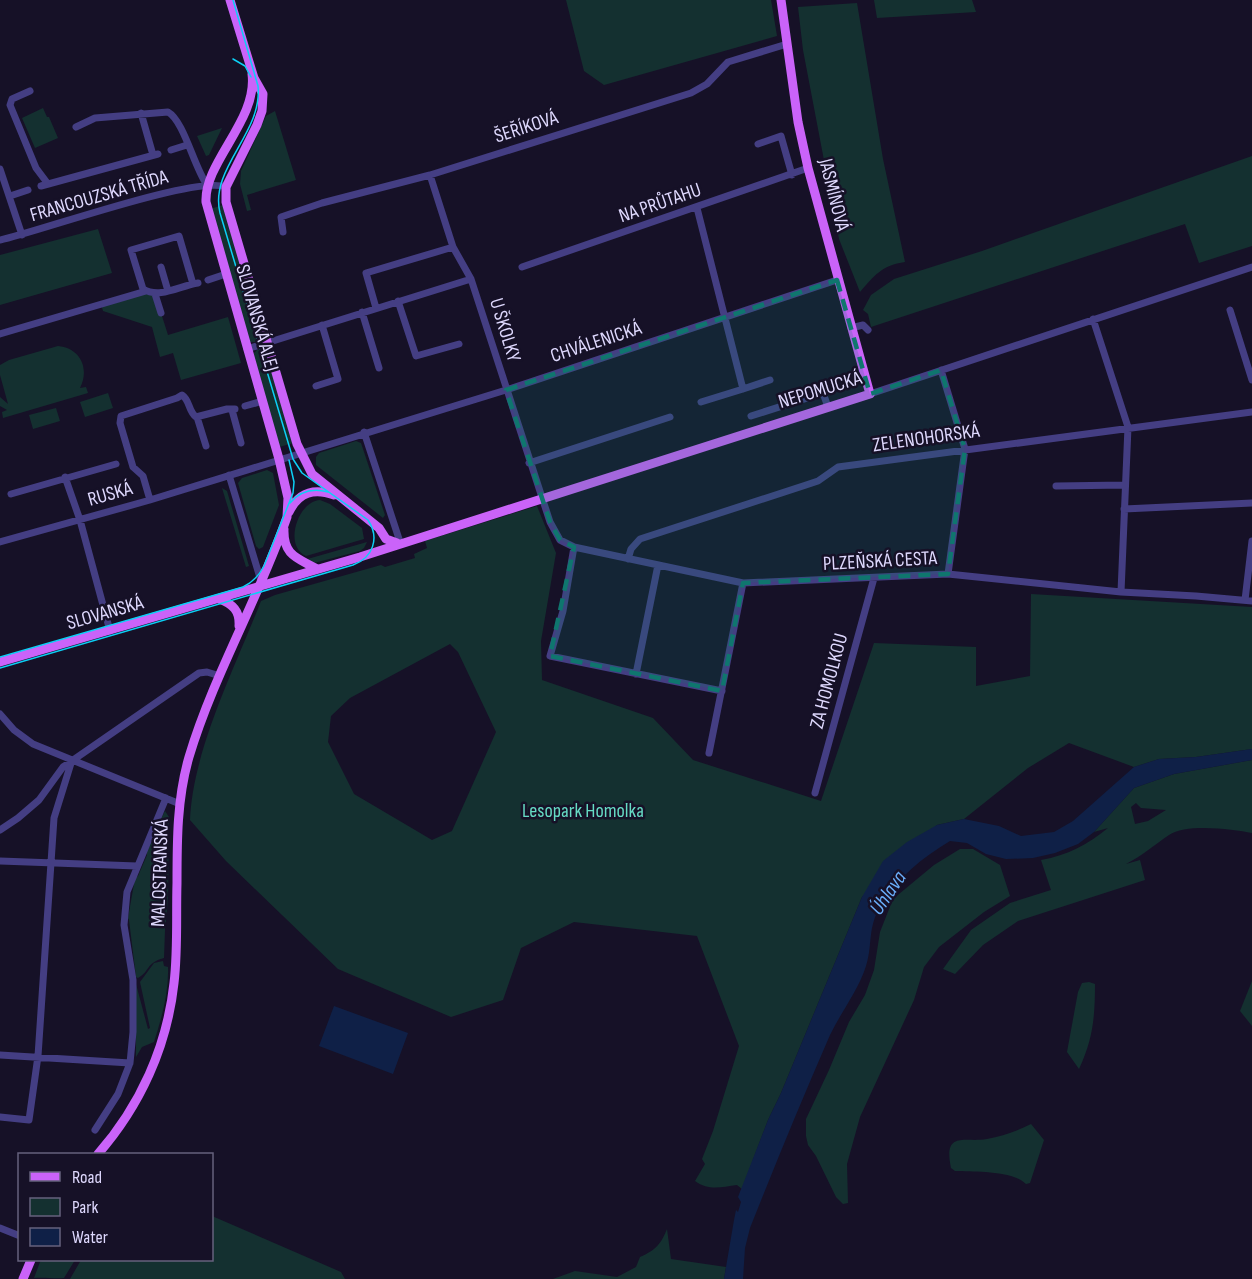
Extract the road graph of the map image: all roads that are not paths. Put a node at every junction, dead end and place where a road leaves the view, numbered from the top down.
1 (230, 0) edge
2 (781, 0) edge
3 (787, 44) junction
4 (252, 74) junction
5 (30, 91) dead end
6 (141, 113) junction
7 (76, 127) dead end
8 (758, 144) dead end
9 (187, 145) junction
10 (171, 150) dead end
11 (808, 168) junction
12 (0, 170) edge
13 (430, 175) junction
14 (792, 175) junction
15 (207, 185) junction
16 (226, 187) junction
17 (28, 190) dead end
18 (10, 196) junction
19 (697, 208) junction
20 (283, 232) dead end
21 (22, 235) junction
22 (0, 240) edge
23 (453, 247) junction
24 (161, 267) dead end
25 (522, 267) dead end
26 (1252, 267) edge
27 (226, 274) junction
28 (471, 279) junction
29 (208, 280) dead end
30 (837, 280) junction
31 (144, 290) junction
32 (168, 291) junction
33 (155, 294) junction
34 (398, 301) junction
35 (376, 308) junction
36 (1230, 310) dead end
37 (362, 312) junction
38 (161, 313) dead end
39 (725, 316) junction
40 (1093, 318) junction
41 (322, 325) junction
42 (851, 328) junction
43 (868, 330) dead end
44 (0, 333) edge
45 (267, 343) junction
46 (459, 344) dead end
47 (247, 349) junction
48 (379, 368) dead end
49 (941, 370) junction
50 (770, 380) dead end
51 (1252, 380) edge
52 (316, 386) dead end
53 (743, 389) junction
54 (506, 390) junction
55 (870, 394) junction
56 (263, 401) junction
57 (701, 402) dead end
58 (245, 406) dead end
59 (828, 407) junction
60 (1252, 412) edge
61 (751, 416) dead end
62 (197, 417) junction
63 (670, 417) dead end
64 (1128, 427) junction
65 (364, 432) junction
66 (241, 443) dead end
67 (206, 446) dead end
68 (965, 449) junction
69 (302, 452) junction
70 (279, 459) junction
71 (530, 463) junction
72 (116, 464) dead end
73 (229, 475) junction
74 (65, 477) junction
75 (1125, 485) junction
76 (1056, 486) dead end
77 (10, 494) dead end
78 (340, 497) junction
79 (542, 498) junction
80 (150, 500) junction
81 (1252, 503) edge
82 (1124, 509) junction
83 (80, 520) junction
84 (286, 520) junction
85 (382, 532) junction
86 (1252, 541) edge
87 (0, 543) edge
88 (399, 543) junction
89 (574, 547) junction
90 (377, 550) junction
91 (628, 559) junction
92 (658, 565) junction
93 (317, 569) junction
94 (948, 574) junction
95 (874, 578) junction
96 (743, 583) junction
97 (260, 584) junction
98 (1121, 592) junction
99 (219, 599) junction
100 (1249, 601) edge
101 (110, 631) junction
102 (237, 634) junction
103 (0, 662) edge
104 (636, 674) junction
105 (220, 676) junction
106 (722, 691) junction
107 (0, 714) edge
108 (709, 753) dead end
109 (72, 760) junction
110 (815, 793) dead end
111 (166, 798) junction
112 (180, 804) junction
113 (0, 830) edge
114 (0, 861) edge
115 (51, 863) junction
116 (137, 866) junction
117 (0, 1054) edge
118 (39, 1056) junction
119 (130, 1063) junction
120 (0, 1117) edge
121 (95, 1130) dead end
122 (100, 1153) edge
123 (0, 1228) edge
124 (18, 1235) edge
125 (31, 1261) edge
126 (24, 1277) edge

1 - 4 main road
2 - 3 main road, JASMÍNOVÁ
3 - 11 main road, JASMÍNOVÁ
3 - 13 street, ŠEŘÍKOVÁ
4 - 15 main road
4 - 16 main road
5 - 6 street, FRANCOUZSKÁ TŘÍDA
6 - 7 street, SLOVANSKÁ ALEJ
6 - 9 street, SLOVANSKÁ ALEJ
8 - 14 street
9 - 10 street, FRANCOUZSKÁ TŘÍDA
9 - 15 street, SLOVANSKÁ ALEJ
11 - 14 street, NA PRŮTAHU
11 - 30 main road, JASMÍNOVÁ
12 - 18 street
13 - 20 street, ŠEŘÍKOVÁ
13 - 23 street, U ŠKOLKY
14 - 19 street, NA PRŮTAHU
15 - 16 street
15 - 21 street, FRANCOUZSKÁ TŘÍDA
15 - 27 main road, SLOVANSKÁ ALEJ
16 - 45 main road, SLOVANSKÁ ALEJ
17 - 18 street, FRANCOUZSKÁ TŘÍDA
18 - 21 street
19 - 25 street, NA PRŮTAHU
19 - 39 street
21 - 22 street, FRANCOUZSKÁ TŘÍDA
23 - 28 street, U ŠKOLKY
23 - 35 street
24 - 32 street
26 - 40 street, NEPOMUCKÁ
27 - 29 street
27 - 47 main road, SLOVANSKÁ ALEJ
28 - 34 street
28 - 54 street, U ŠKOLKY
30 - 39 street, CHVÁLENICKÁ
30 - 42 main road, JASMÍNOVÁ
31 - 32 street
31 - 33 street
31 - 44 street
32 - 33 street
33 - 38 street
34 - 35 street
34 - 46 street
35 - 37 street
36 - 51 street
37 - 41 street
37 - 48 street
39 - 53 street
39 - 54 street, CHVÁLENICKÁ
40 - 49 street, NEPOMUCKÁ
40 - 64 street
41 - 45 street
41 - 52 street
42 - 43 street
42 - 55 main road, JASMÍNOVÁ
45 - 47 street
45 - 69 main road, SLOVANSKÁ ALEJ
47 - 56 main road, SLOVANSKÁ ALEJ
49 - 55 street, NEPOMUCKÁ
49 - 68 street
50 - 53 street
53 - 57 street
54 - 65 street, CHVÁLENICKÁ
54 - 71 street, U ŠKOLKY
55 - 59 main road, NEPOMUCKÁ
56 - 58 street
56 - 70 main road, SLOVANSKÁ ALEJ
59 - 61 street
59 - 79 main road, NEPOMUCKÁ
60 - 64 street, ZELENOHORSKÁ
62 - 66 street
62 - 67 street
62 - 80 street
63 - 71 street
64 - 68 street, ZELENOHORSKÁ
64 - 75 street
65 - 69 street, CHVÁLENICKÁ
65 - 88 street
68 - 91 street, ZELENOHORSKÁ
68 - 94 street
69 - 70 street, RUSKÁ
69 - 78 main road, SLOVANSKÁ ALEJ
70 - 73 street, RUSKÁ
70 - 84 main road, SLOVANSKÁ ALEJ
71 - 79 street, U ŠKOLKY
72 - 74 street
73 - 80 street, RUSKÁ
73 - 97 street
74 - 77 street
74 - 83 street
75 - 76 street
75 - 82 street
78 - 84 main road
78 - 85 main road
79 - 88 main road, NEPOMUCKÁ
79 - 89 street
80 - 83 street, RUSKÁ
81 - 82 street
82 - 98 street
83 - 87 street, RUSKÁ
83 - 101 street
84 - 93 main road
84 - 97 main road, MALOSTRANSKÁ
85 - 88 main road
85 - 90 main road
86 - 100 street
88 - 90 main road, NEPOMUCKÁ
89 - 91 street, PLZEŇSKÁ CESTA
89 - 104 street
90 - 93 main road
91 - 92 street, PLZEŇSKÁ CESTA
92 - 96 street, PLZEŇSKÁ CESTA
92 - 104 street
93 - 97 main road, SLOVANSKÁ
94 - 95 street, PLZEŇSKÁ CESTA
94 - 98 street, PLZEŇSKÁ CESTA
95 - 96 street, PLZEŇSKÁ CESTA
95 - 110 street, ZA HOMOLKOU
96 - 106 street
97 - 99 main road, SLOVANSKÁ
97 - 102 main road, MALOSTRANSKÁ
98 - 100 street, PLZEŇSKÁ CESTA
99 - 101 main road, SLOVANSKÁ
99 - 102 main road
101 - 103 main road, SLOVANSKÁ
102 - 105 main road, MALOSTRANSKÁ
104 - 106 street
105 - 109 street
105 - 112 main road, MALOSTRANSKÁ
106 - 108 street
107 - 109 street
109 - 111 street
109 - 113 street
109 - 115 street
111 - 112 street
111 - 116 street, MALOSTRANSKÁ
112 - 122 main road, MALOSTRANSKÁ
114 - 115 street
115 - 116 street
115 - 118 street
116 - 119 street, MALOSTRANSKÁ
117 - 118 street
118 - 119 street
118 - 120 street
119 - 121 street, MALOSTRANSKÁ
123 - 124 street
125 - 126 main road

